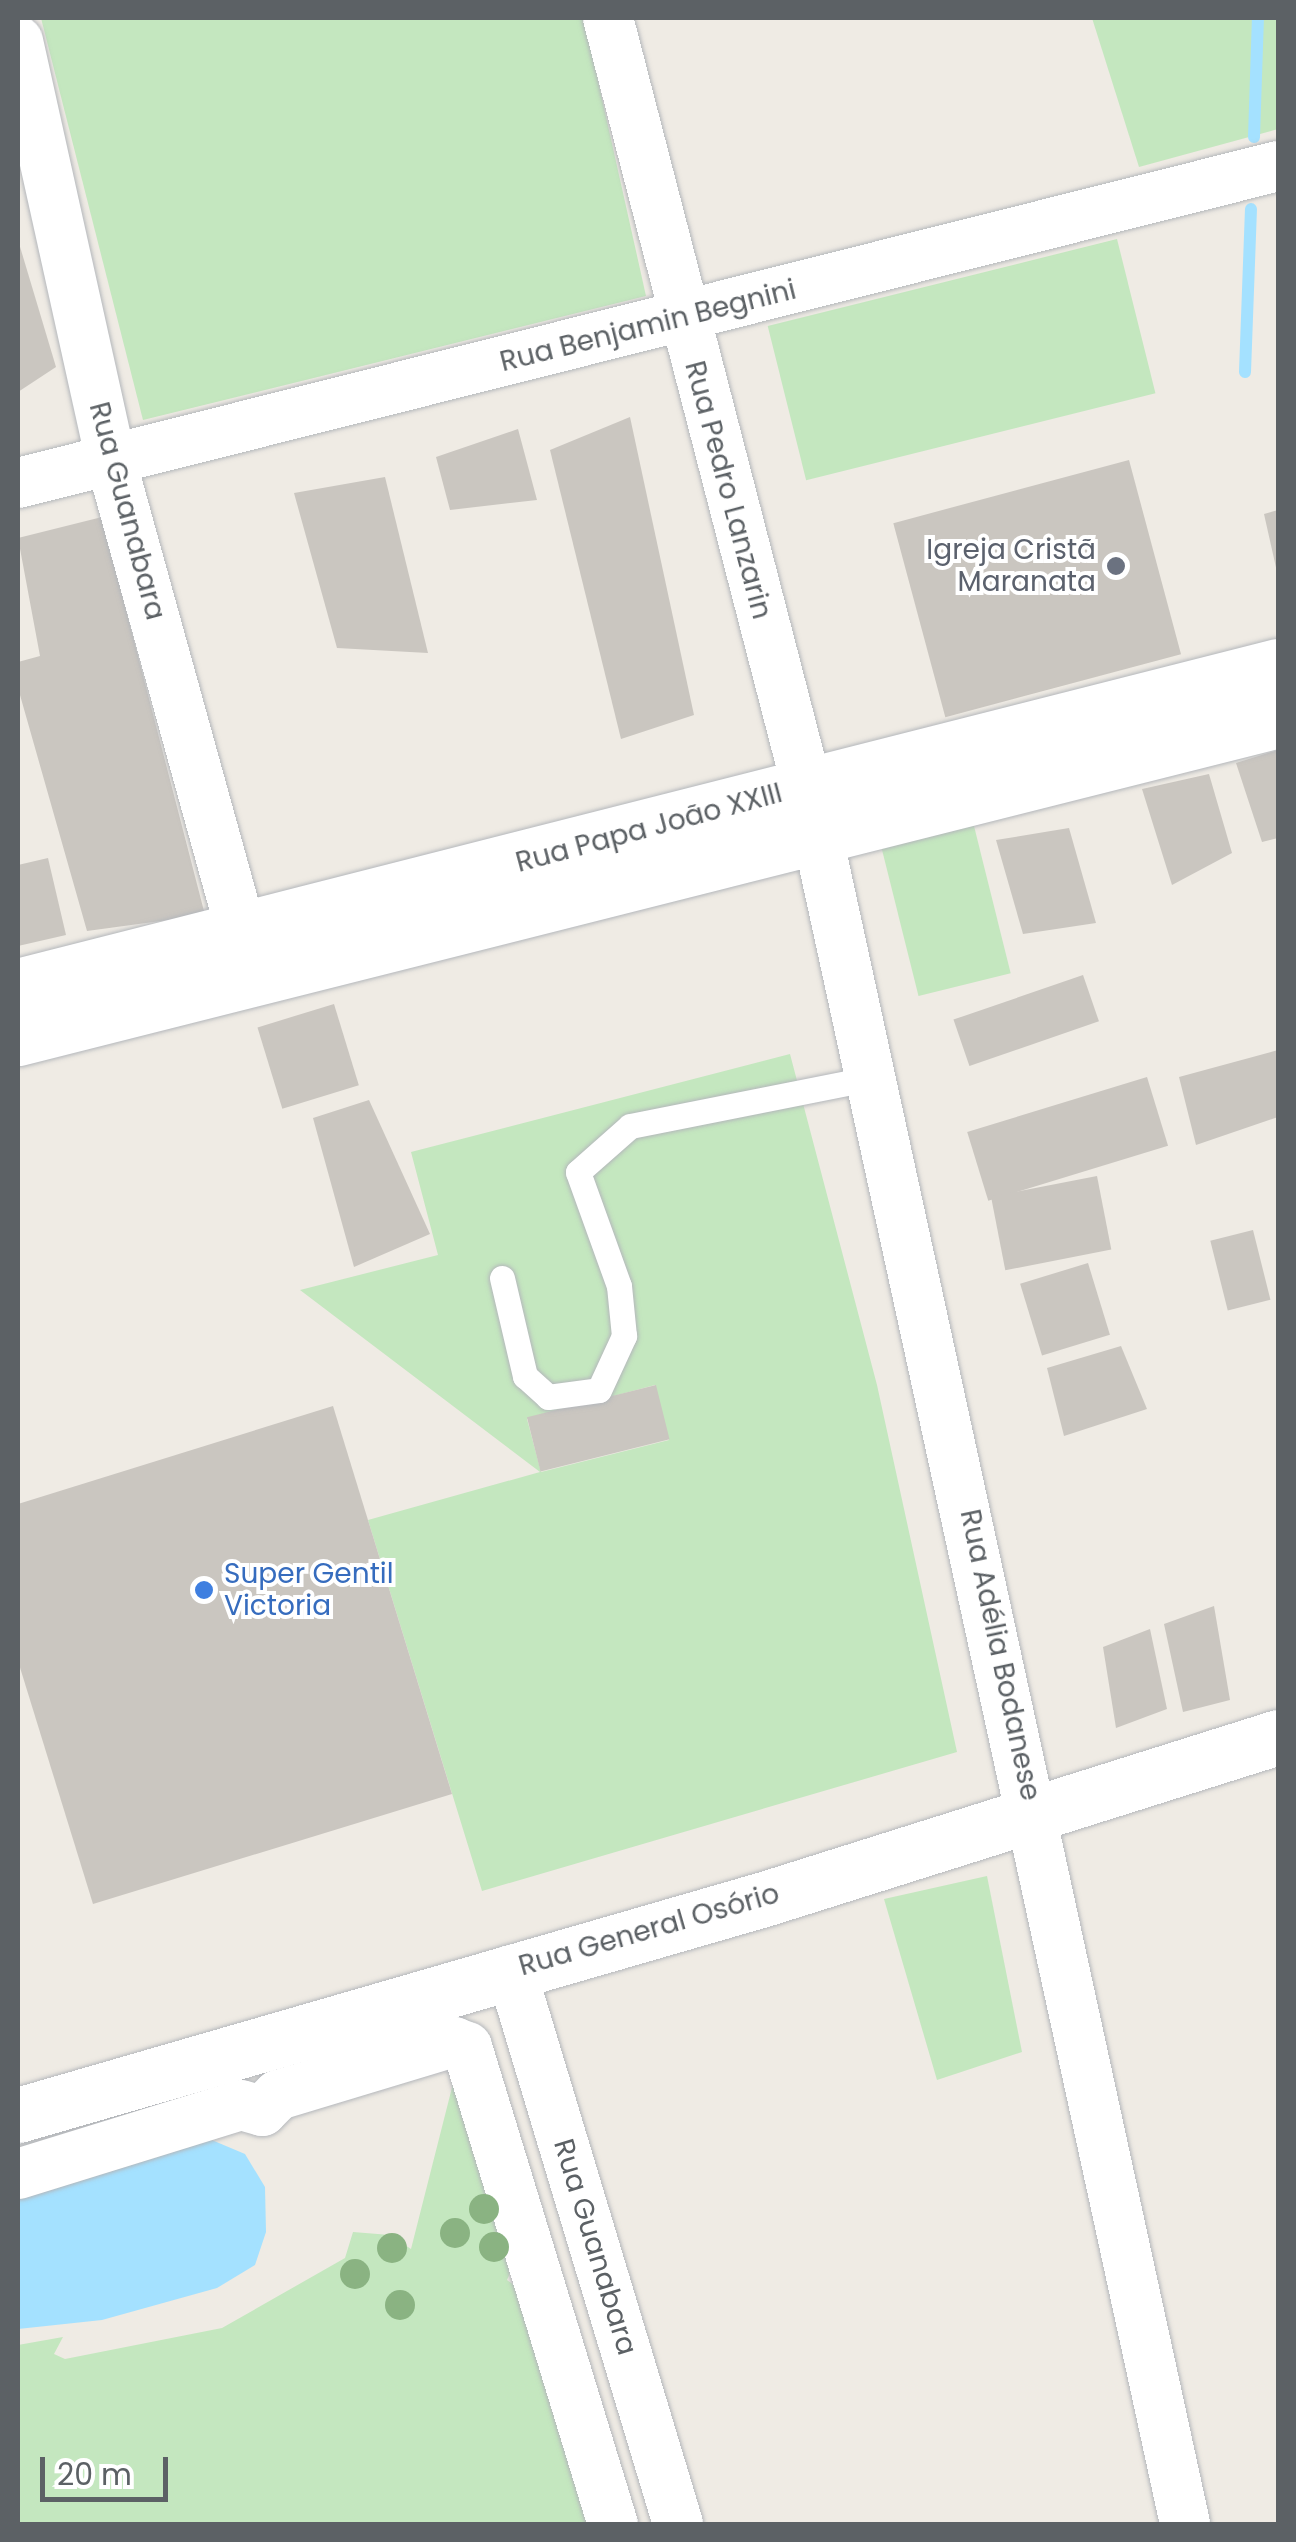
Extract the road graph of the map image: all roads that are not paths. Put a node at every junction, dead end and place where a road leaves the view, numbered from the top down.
1 (608, 18) edge
2 (18, 41) edge
3 (1278, 166) edge
4 (682, 318) junction
5 (111, 461) junction
6 (18, 483) edge
7 (1278, 666) edge
8 (1116, 707) junction
9 (1278, 720) edge
10 (1130, 760) junction
11 (813, 813) junction
12 (247, 952) junction
13 (18, 986) edge
14 (99, 992) junction
15 (18, 1038) edge
16 (872, 1078) junction
17 (502, 1278) dead end
18 (1278, 1737) edge
19 (1035, 1811) junction
20 (512, 1970) junction
21 (18, 2115) edge
22 (18, 2174) edge
23 (613, 2524) edge
24 (678, 2524) edge
25 (1185, 2524) edge

1 - 4 street, Rua Pedro Lanzarin
2 - 5 street, Rua Guanabara
3 - 4 street, Rua Benjamin Begnini
4 - 5 street, Rua Benjamin Begnini
4 - 11 street, Rua Pedro Lanzarin
5 - 6 street, Rua Benjamin Begnini
5 - 12 street, Rua Guanabara
7 - 8 street, Rua Papa João XXIII
8 - 10 street
8 - 11 street, Rua Papa João XXIII
9 - 10 street, Rua Papa João XXIII
10 - 11 street, Rua Papa João XXIII
11 - 12 street, Rua Papa João XXIII
11 - 16 street, Rua Adélia Bodanese
12 - 14 street, Rua Papa João XXIII
13 - 14 street, Rua Papa João XXIII
14 - 15 street, Rua Papa João XXIII
16 - 17 lane
16 - 19 street, Rua Adélia Bodanese
18 - 19 street, Rua General Osório
19 - 20 street, Rua General Osório
19 - 25 street, Rua Adélia Bodanese
20 - 21 street, Rua General Osório
20 - 24 street, Rua Guanabara
22 - 23 street

